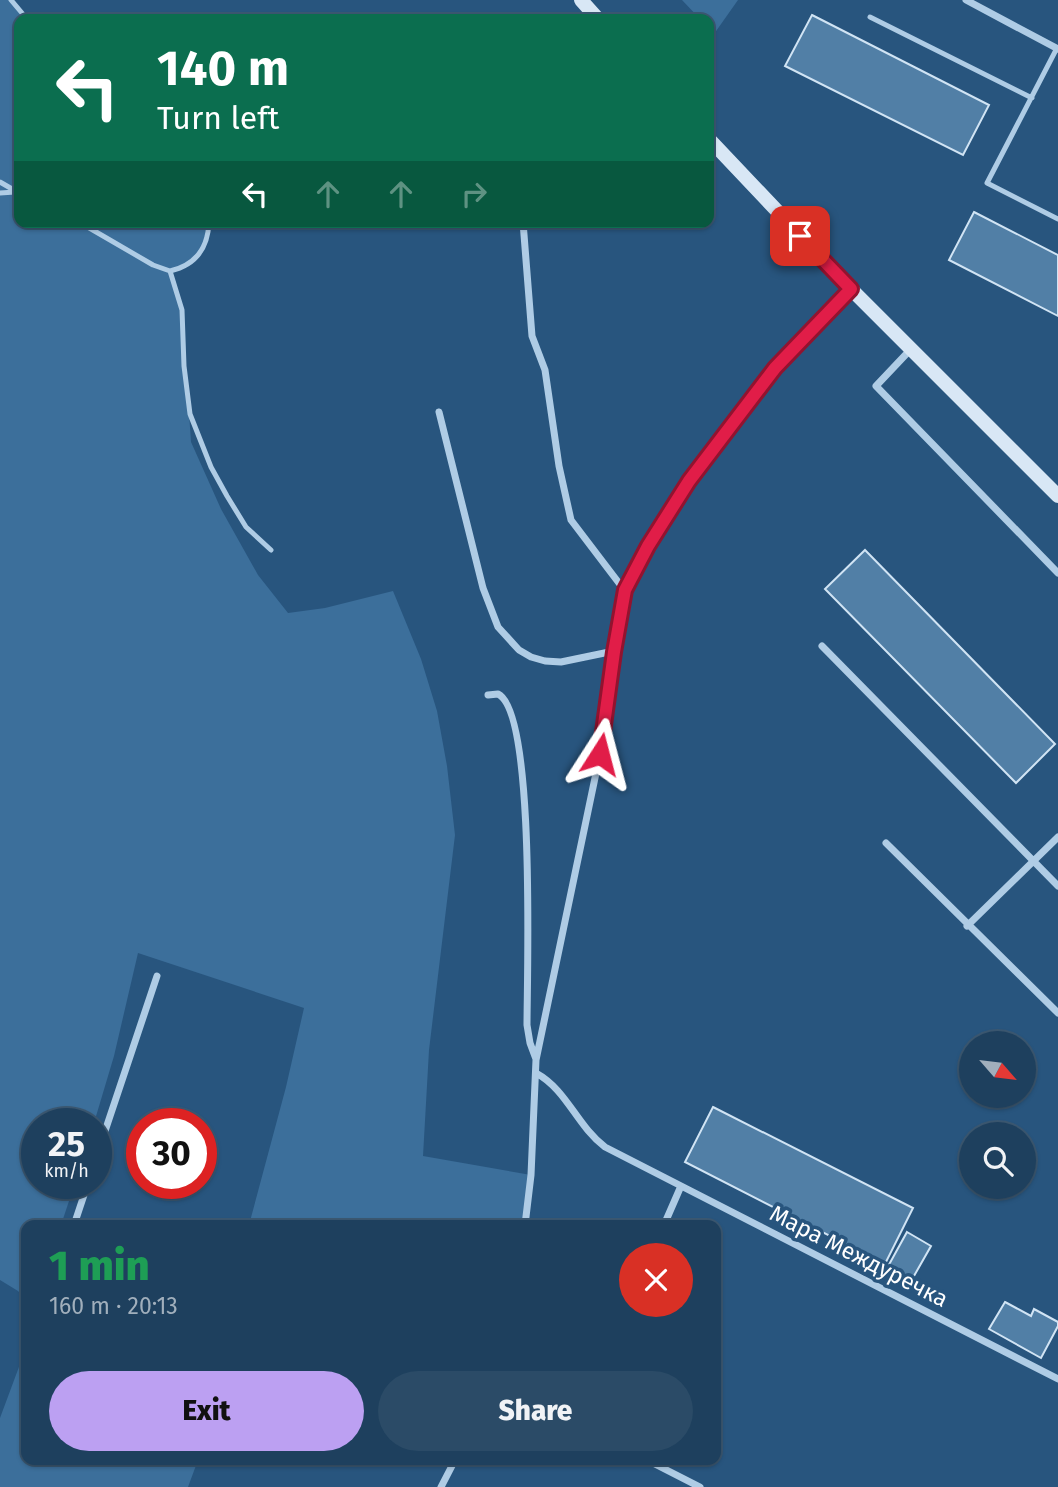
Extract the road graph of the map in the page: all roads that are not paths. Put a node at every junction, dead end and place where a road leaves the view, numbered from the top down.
1 (11, 0) edge
2 (581, 0) edge
3 (966, 0) edge
4 (23, 14) edge
5 (594, 14) edge
6 (870, 17) dead end
7 (1057, 48) edge
8 (1032, 98) junction
9 (714, 144) edge
10 (1058, 219) edge
11 (89, 228) edge
12 (208, 228) edge
13 (523, 228) edge
14 (170, 271) junction
15 (851, 289) junction
16 (911, 349) junction
17 (439, 412) dead end
18 (1058, 496) edge
19 (271, 550) dead end
20 (1058, 573) edge
21 (625, 590) junction
22 (822, 646) dead end
23 (614, 652) junction
24 (488, 695) dead end
25 (1058, 837) edge
26 (886, 843) dead end
27 (1033, 862) junction
28 (1058, 886) edge
29 (967, 926) junction
30 (157, 976) dead end
31 (1058, 1013) edge
32 (536, 1060) junction
33 (537, 1073) junction
34 (112, 1110) edge
35 (681, 1186) junction
36 (83, 1199) edge
37 (76, 1220) edge
38 (525, 1220) edge
39 (666, 1220) edge
40 (1058, 1379) edge
41 (452, 1465) edge
42 (657, 1465) edge
43 (441, 1487) edge
44 (700, 1487) edge

1 - 4 lane
2 - 5 street
3 - 7 street
6 - 8 lane
7 - 8 lane
8 - 10 lane
9 - 15 street
11 - 14 lane
12 - 14 lane
13 - 21 street
14 - 19 lane
15 - 16 street
15 - 21 street
16 - 18 street
16 - 20 street
17 - 23 street
21 - 23 street
22 - 27 street
23 - 32 street
24 - 32 street
25 - 27 street
26 - 29 street
27 - 28 street
27 - 29 street
29 - 31 street
30 - 34 street
32 - 33 street
33 - 35 street, Мара Междуречка
33 - 38 street
35 - 39 street
35 - 40 street, Мара Междуречка
36 - 37 street
41 - 43 street
42 - 44 street

